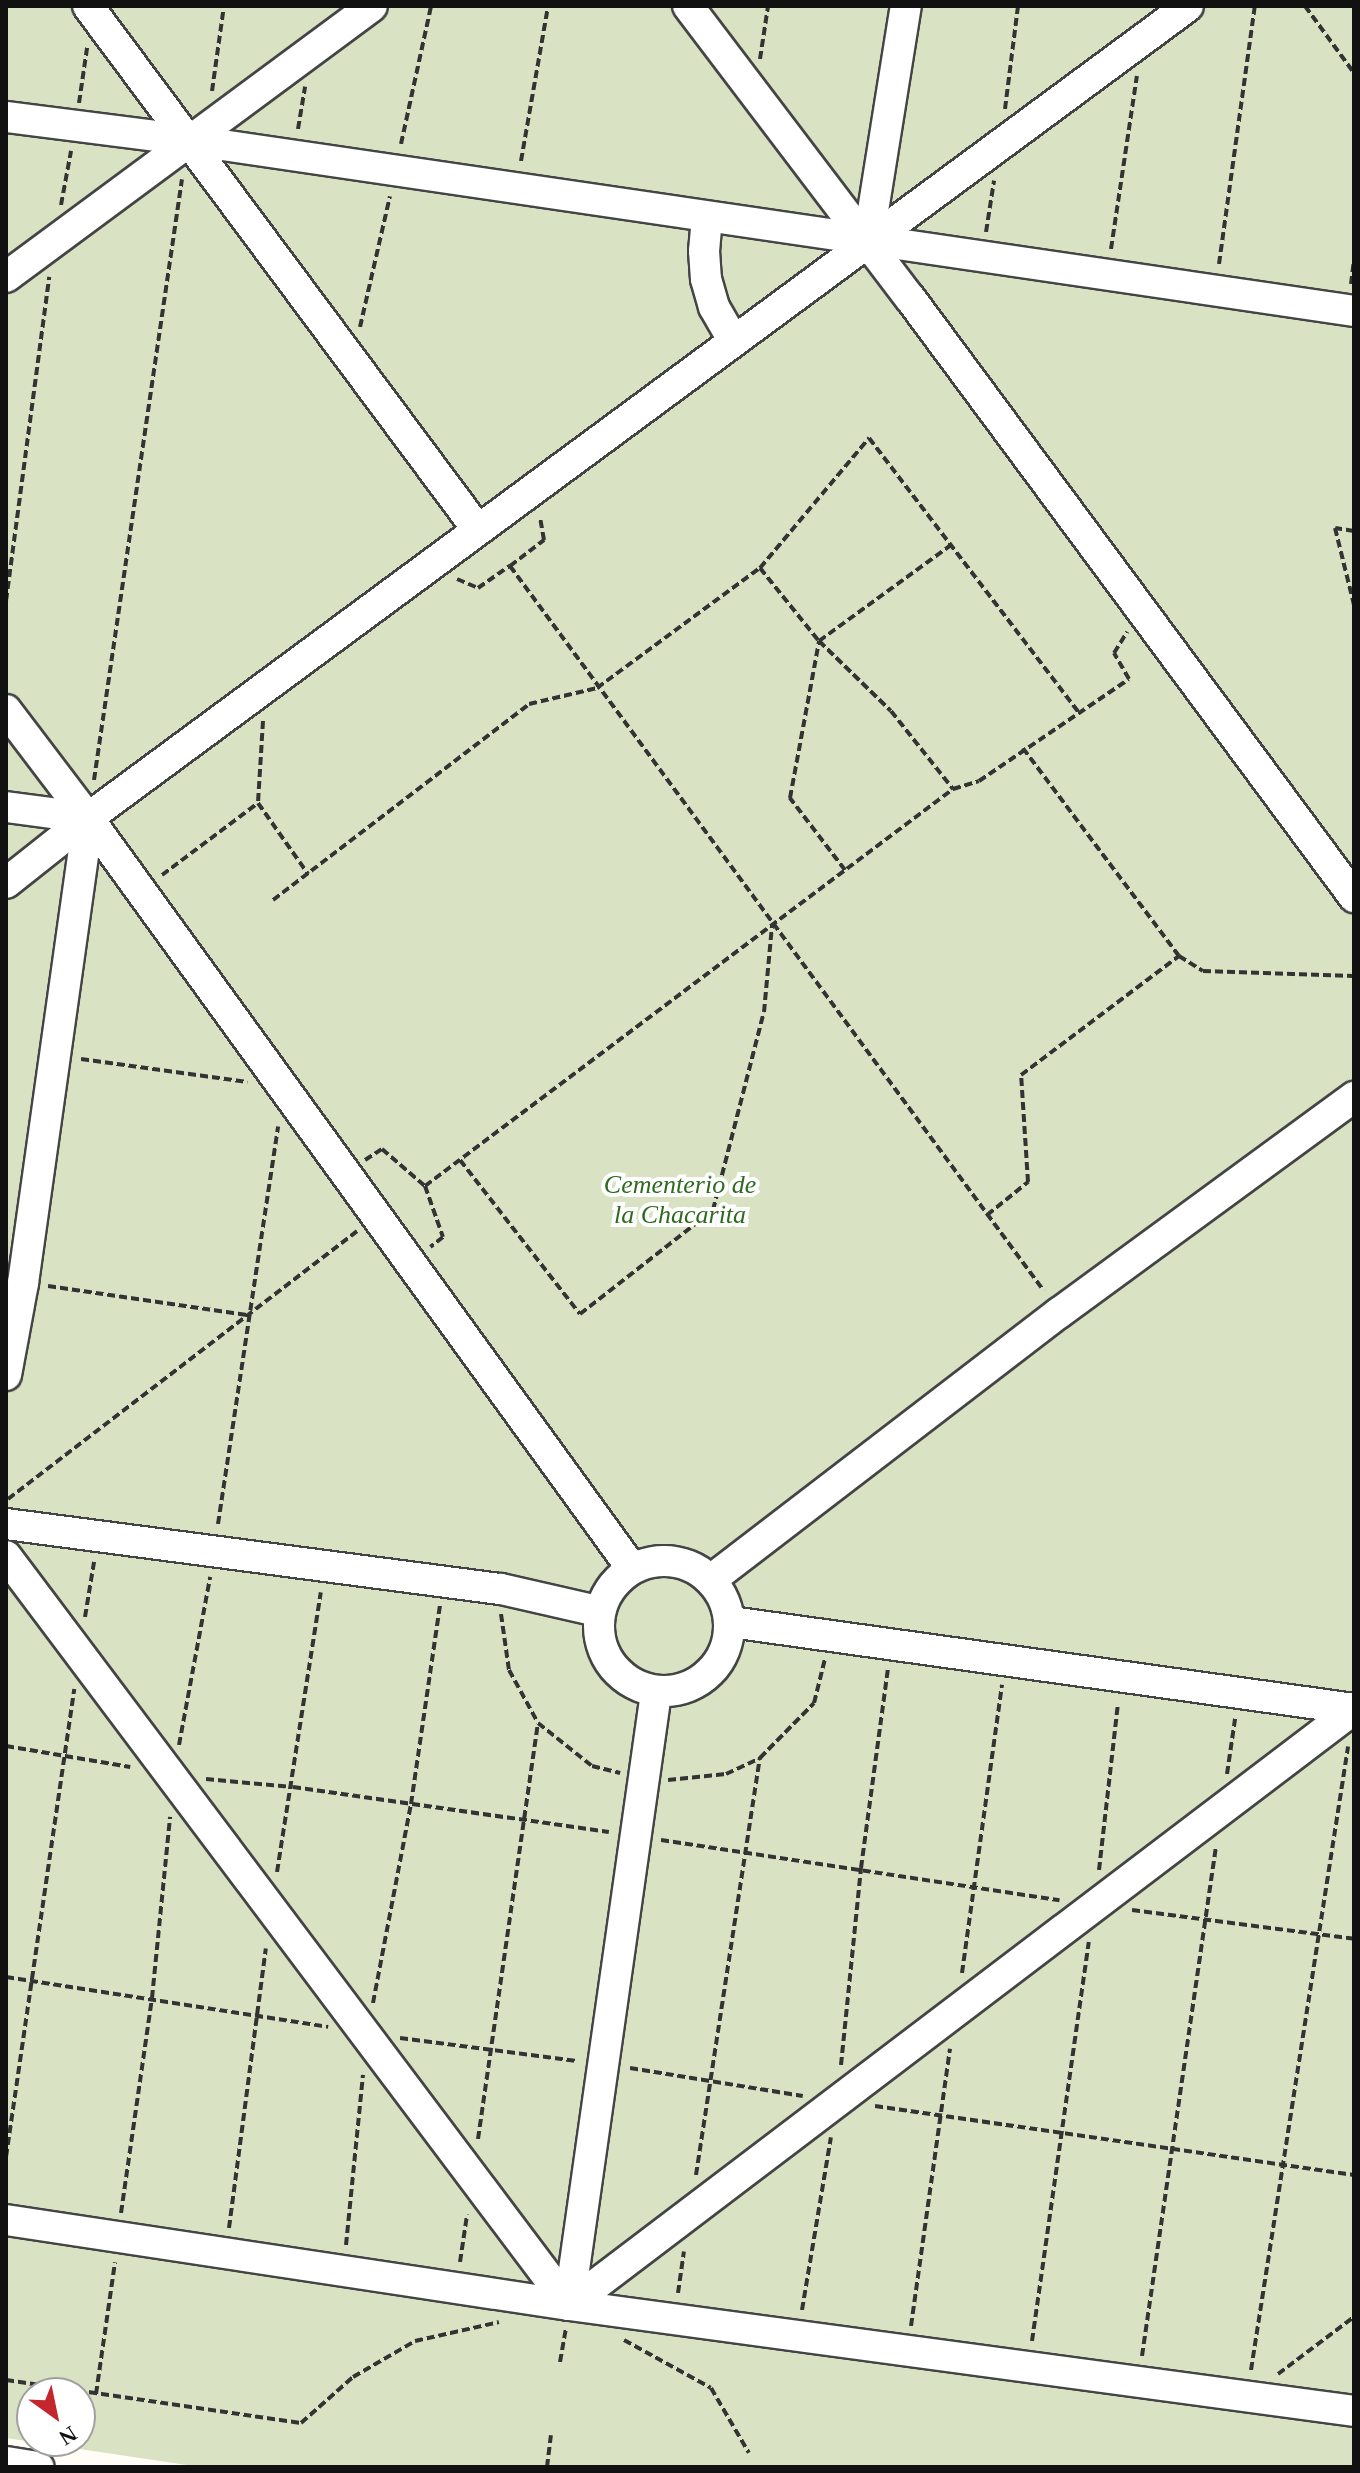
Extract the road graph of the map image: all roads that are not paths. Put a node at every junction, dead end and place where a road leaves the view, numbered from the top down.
1 (372, 6) edge
2 (688, 6) edge
3 (906, 6) edge
4 (1188, 6) edge
5 (90, 9) edge
6 (6, 117) edge
7 (197, 133) junction
8 (707, 217) junction
9 (868, 242) junction
10 (6, 277) edge
11 (1354, 311) edge
12 (734, 341) junction
13 (478, 530) junction
14 (6, 710) edge
15 (6, 807) edge
16 (88, 818) junction
17 (6, 883) edge
18 (1354, 897) edge
19 (1354, 1097) edge
20 (6, 1375) edge
21 (6, 1524) edge
22 (6, 1556) edge
23 (631, 1567) junction
24 (712, 1579) junction
25 (598, 1611) junction
26 (731, 1622) junction
27 (656, 1693) junction
28 (1354, 1709) edge
29 (6, 2220) edge
30 (569, 2305) junction
31 (1354, 2411) edge
32 (6, 2462) edge
33 (39, 2467) edge

1 - 7 street
2 - 9 street
3 - 9 street
4 - 9 street
5 - 7 street
6 - 7 street
7 - 8 street
7 - 10 street
7 - 13 street
8 - 9 street
8 - 12 street
9 - 11 street
9 - 12 street
9 - 18 street
12 - 13 street
13 - 16 street
14 - 16 street
15 - 16 street
16 - 17 street
16 - 20 street
16 - 23 street
19 - 24 street
21 - 25 street
22 - 30 street
23 - 24 street
23 - 25 street
24 - 26 street
25 - 27 street
26 - 27 street
26 - 28 street
27 - 30 street
28 - 30 street
29 - 30 street
30 - 31 street
32 - 33 street

